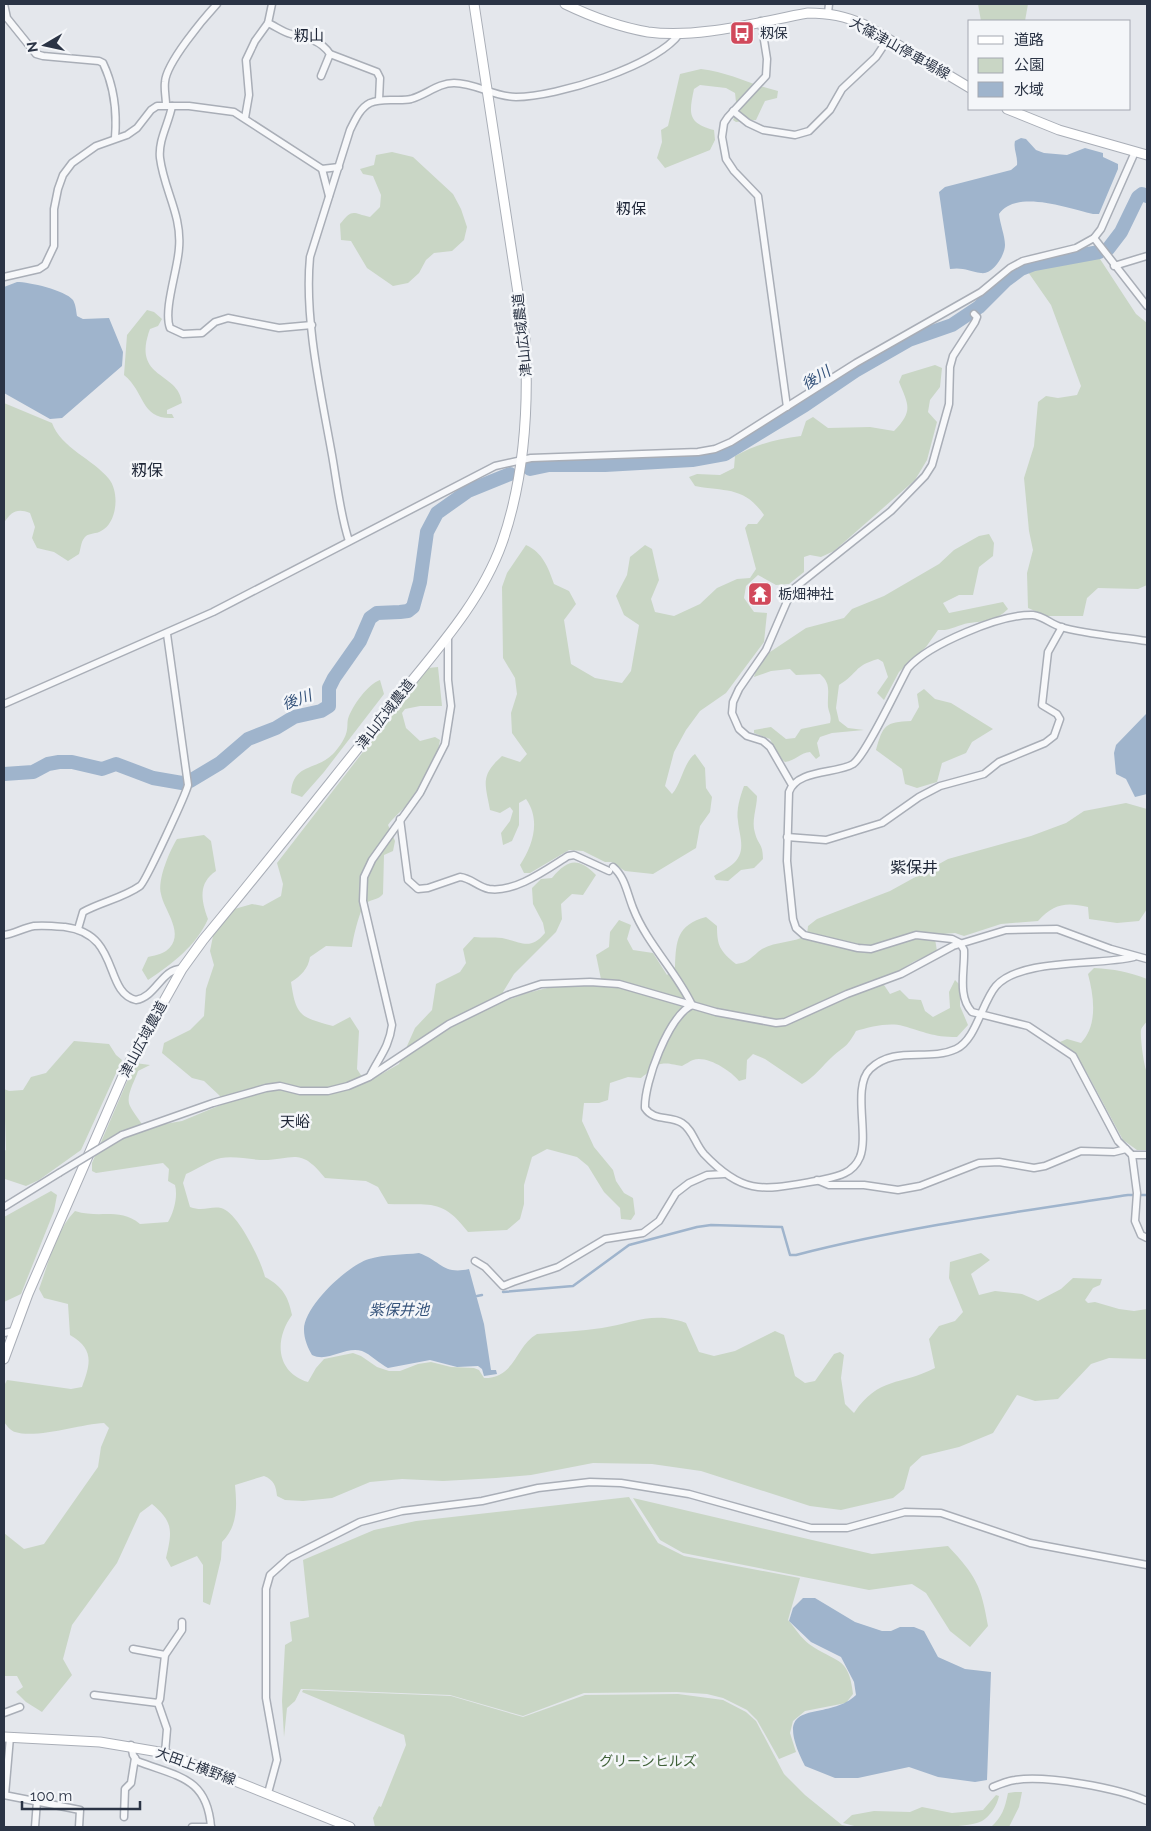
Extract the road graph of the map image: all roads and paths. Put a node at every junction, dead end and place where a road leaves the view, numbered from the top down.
1 (4, 4) edge
2 (217, 4) edge
3 (272, 4) edge
4 (474, 4) edge
5 (565, 4) edge
6 (829, 8) edge
7 (5, 20) edge
8 (761, 21) junction
9 (268, 23) junction
10 (680, 33) junction
11 (888, 39) junction
12 (330, 54) junction
13 (321, 76) dead end
14 (968, 87) edge
15 (488, 90) junction
16 (379, 100) junction
17 (169, 106) junction
18 (1009, 110) edge
19 (733, 111) junction
20 (245, 118) junction
21 (115, 138) junction
22 (1134, 152) junction
23 (1147, 155) edge
24 (339, 168) junction
25 (322, 169) junction
26 (329, 198) junction
27 (1094, 238) junction
28 (1147, 256) edge
29 (1114, 266) junction
30 (4, 277) edge
31 (1147, 306) edge
32 (974, 314) dead end
33 (312, 325) junction
34 (788, 407) junction
35 (523, 459) junction
36 (349, 541) junction
37 (1062, 628) junction
38 (167, 634) junction
39 (448, 635) junction
40 (1147, 641) edge
41 (4, 704) edge
42 (792, 785) junction
43 (400, 820) junction
44 (787, 837) junction
45 (78, 929) junction
46 (4, 936) edge
47 (960, 943) junction
48 (1134, 956) junction
49 (1147, 959) edge
50 (182, 969) junction
51 (692, 1006) junction
52 (980, 1015) junction
53 (369, 1078) junction
54 (1126, 1150) junction
55 (1132, 1155) junction
56 (1147, 1155) edge
57 (724, 1174) junction
58 (818, 1180) junction
59 (4, 1207) edge
60 (1147, 1238) edge
61 (475, 1261) dead end
62 (14, 1331) junction
63 (4, 1333) edge
64 (4, 1359) edge
65 (1147, 1565) edge
66 (182, 1622) dead end
67 (133, 1650) dead end
68 (165, 1655) junction
69 (94, 1695) dead end
70 (158, 1703) junction
71 (20, 1707) dead end
72 (4, 1713) edge
73 (7, 1737) edge
74 (131, 1746) junction
75 (165, 1753) junction
76 (135, 1758) junction
77 (993, 1787) dead end
78 (268, 1793) junction
79 (4, 1795) edge
80 (37, 1801) junction
81 (1147, 1801) edge
82 (124, 1817) dead end
83 (35, 1827) edge
84 (79, 1827) edge
85 (192, 1827) edge
86 (211, 1827) edge
87 (350, 1827) edge

1 - 7 street
2 - 17 street
3 - 9 street
4 - 15 street, 津山広域農道
5 - 10 street, 大篠津山停車場線
6 - 8 street, 大篠津山停車場線
6 - 11 street, 大篠津山停車場線
7 - 21 street
8 - 10 street, 大篠津山停車場線
8 - 19 street
9 - 12 street
9 - 20 street
10 - 15 street
11 - 14 street, 大篠津山停車場線
11 - 19 street
12 - 13 street
12 - 16 street
15 - 16 street
15 - 35 street, 津山広域農道
16 - 24 street
17 - 20 street
17 - 21 street
17 - 33 street
18 - 22 street
19 - 34 street
20 - 25 street
21 - 30 street
22 - 23 street
22 - 27 street
24 - 25 street
24 - 26 street
25 - 26 street
26 - 33 street
27 - 29 street
27 - 34 street
28 - 29 street
29 - 31 street
32 - 42 street
33 - 36 street
34 - 35 street
35 - 36 street
35 - 39 street, 津山広域農道
36 - 38 street
37 - 40 street
37 - 42 street
37 - 44 street
38 - 41 street
38 - 45 street
39 - 43 street
39 - 50 street, 津山広域農道
42 - 44 street
43 - 51 street
43 - 53 street
44 - 47 street
45 - 46 street
45 - 50 street
47 - 48 street
47 - 51 street
47 - 52 street
48 - 49 street
48 - 52 street
50 - 62 street, 津山広域農道
51 - 53 street
51 - 57 street
52 - 54 street
52 - 58 street
53 - 59 street, bridge
54 - 55 street
54 - 58 street
55 - 56 street
55 - 60 street
57 - 58 street
57 - 61 street
62 - 63 street
62 - 64 street, 津山広域農道
65 - 78 street
66 - 68 street
67 - 68 street
68 - 70 street
69 - 70 street
70 - 75 street
71 - 72 street
73 - 74 street, 大田上横野線
73 - 79 street
74 - 75 street, 大田上横野線
74 - 76 street
75 - 78 street, 大田上横野線
76 - 82 street
76 - 86 street
77 - 81 street
78 - 87 street, 大田上横野線
79 - 80 street
80 - 83 street
80 - 84 street
85 - 86 street

